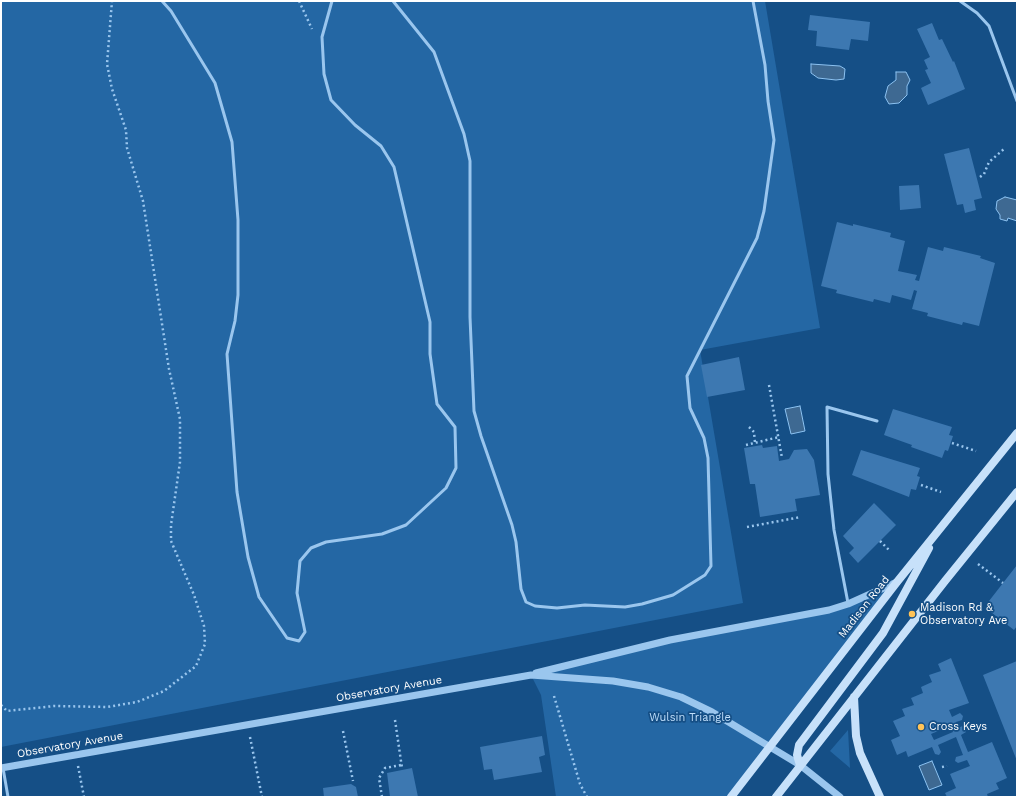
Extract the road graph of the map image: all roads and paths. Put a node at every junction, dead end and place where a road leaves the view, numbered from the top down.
1 (112, 1) edge
2 (162, 1) edge
3 (299, 1) edge
4 (332, 1) edge
5 (393, 1) edge
6 (753, 1) edge
7 (960, 1) edge
8 (313, 30) dead end
9 (1017, 101) edge
10 (1004, 149) dead end
11 (980, 177) dead end
12 (769, 385) dead end
13 (877, 421) dead end
14 (749, 427) dead end
15 (1017, 433) edge
16 (779, 437) junction
17 (755, 443) junction
18 (952, 443) dead end
19 (746, 444) dead end
20 (976, 451) dead end
21 (782, 458) dead end
22 (922, 485) dead end
23 (941, 492) dead end
24 (1017, 492) edge
25 (801, 517) dead end
26 (747, 527) dead end
27 (937, 531) junction
28 (880, 541) dead end
29 (890, 551) dead end
30 (978, 564) dead end
31 (897, 582) junction
32 (1003, 583) dead end
33 (848, 604) junction
34 (531, 674) junction
35 (554, 696) dead end
36 (854, 697) junction
37 (1, 704) edge
38 (394, 720) dead end
39 (248, 725) junction
40 (343, 731) dead end
41 (769, 747) junction
42 (76, 755) junction
43 (800, 765) junction
44 (947, 766) dead end
45 (942, 767) dead end
46 (2, 768) edge
47 (352, 781) dead end
48 (8, 797) edge
49 (84, 797) edge
50 (262, 797) edge
51 (382, 797) edge
52 (587, 797) edge
53 (731, 797) edge
54 (776, 797) edge
55 (840, 797) edge
56 (880, 797) edge

1 - 37 path
2 - 4 lane
3 - 8 path
5 - 6 lane
7 - 9 lane
10 - 11 path
12 - 16 path
13 - 33 lane
14 - 17 path
15 - 27 main road, Madison Road
16 - 17 path
16 - 21 path
17 - 19 path
18 - 20 path
22 - 23 path
24 - 36 main road
25 - 26 path
27 - 31 main road, Madison Road
27 - 43 main road
28 - 29 path
30 - 32 path
31 - 33 street
31 - 41 main road, Madison Road
33 - 34 street
34 - 39 street, Observatory Avenue
34 - 41 street, Observatory Avenue
35 - 52 path
36 - 43 main road
36 - 56 main road
38 - 51 path
39 - 42 street, Observatory Avenue
39 - 50 path
40 - 47 path
41 - 43 street, Observatory Avenue
41 - 53 main road, Madison Road
42 - 46 street, Observatory Avenue
42 - 49 path
43 - 54 main road
43 - 55 street, Observatory Avenue
44 - 45 path
46 - 48 lane

